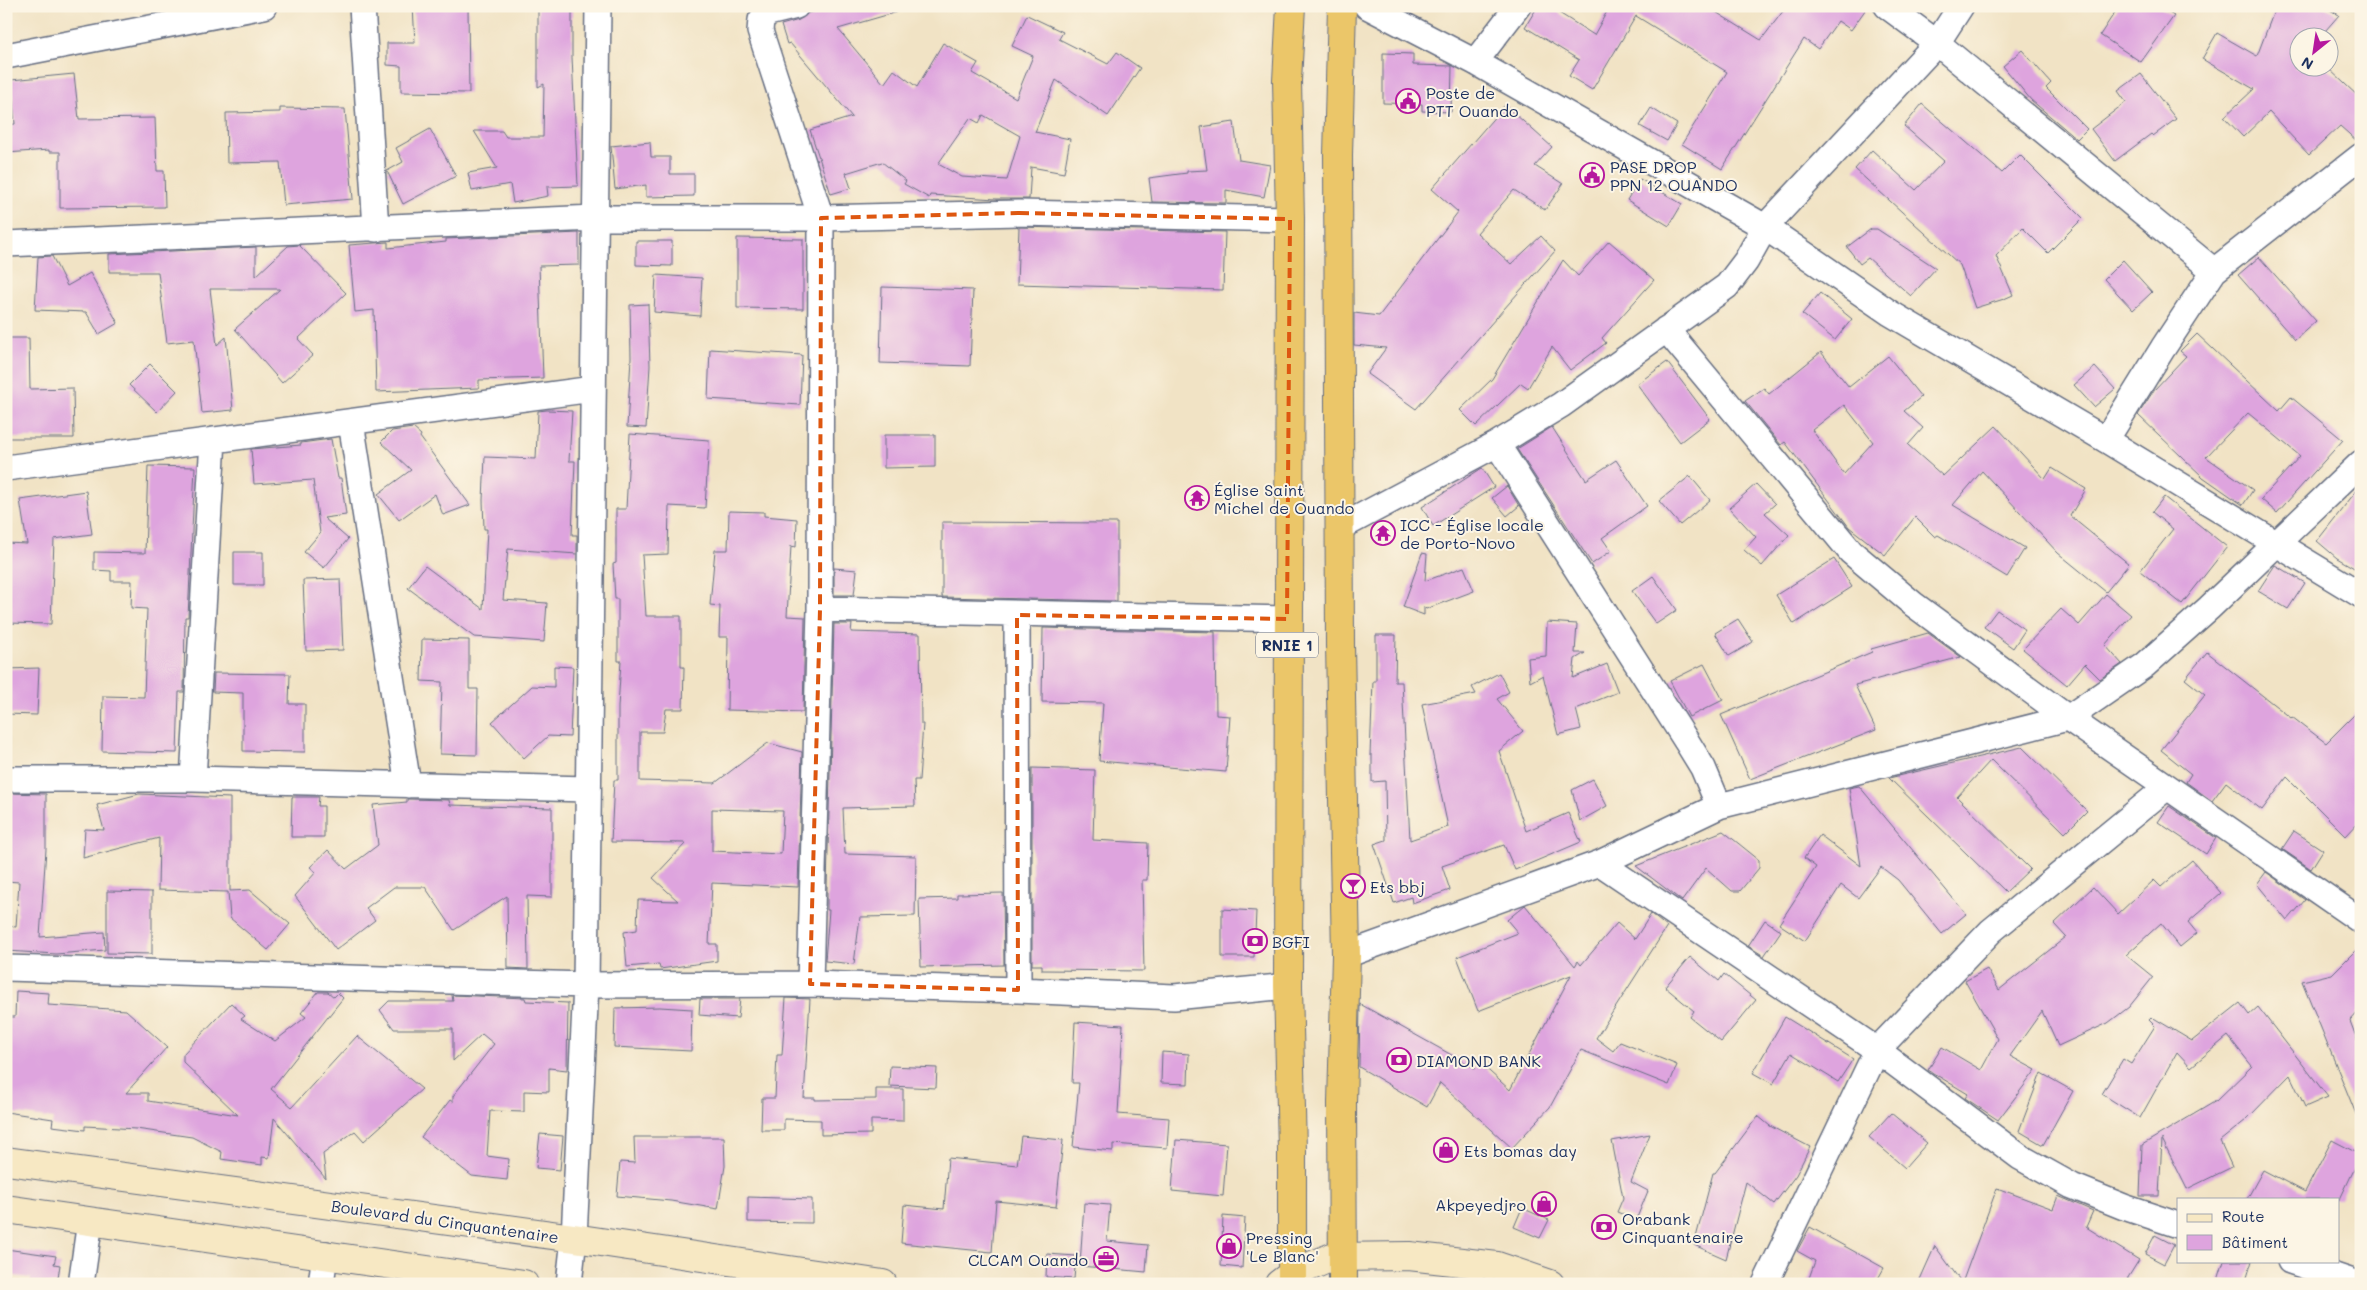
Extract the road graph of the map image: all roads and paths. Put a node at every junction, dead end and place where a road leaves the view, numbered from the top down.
1 (264, 6) edge
2 (362, 6) edge
3 (598, 6) edge
4 (796, 6) edge
5 (1291, 6) edge
6 (1342, 6) edge
7 (1367, 6) edge
8 (1518, 6) edge
9 (1887, 6) edge
10 (1961, 6) edge
11 (1937, 43) junction
12 (6, 56) edge
13 (1475, 62) junction
14 (2361, 156) edge
15 (595, 218) junction
16 (820, 218) junction
17 (1290, 219) junction
18 (1765, 227) junction
19 (376, 229) junction
20 (6, 244) edge
21 (2214, 271) junction
22 (1666, 329) junction
23 (592, 389) junction
24 (351, 422) junction
25 (213, 440) junction
26 (2106, 440) junction
27 (1497, 444) junction
28 (2361, 463) edge
29 (6, 468) edge
30 (1341, 527) junction
31 (2275, 544) junction
32 (2361, 595) edge
33 (820, 610) junction
34 (1017, 614) junction
35 (1287, 619) junction
36 (2068, 718) junction
37 (6, 779) edge
38 (193, 779) junction
39 (408, 785) junction
40 (2167, 787) junction
41 (587, 790) junction
42 (1719, 806) junction
43 (1600, 863) junction
44 (2361, 921) edge
45 (1346, 955) junction
46 (6, 968) edge
47 (810, 984) junction
48 (586, 985) junction
49 (1288, 986) junction
50 (1018, 990) junction
51 (1877, 1050) junction
52 (6, 1162) edge
53 (6, 1209) edge
54 (90, 1221) junction
55 (2177, 1225) edge
56 (574, 1238) junction
57 (324, 1254) junction
58 (1342, 1257) junction
59 (2293, 1262) edge
60 (1287, 1280) edge
61 (81, 1284) edge
62 (321, 1284) edge
63 (524, 1284) edge
64 (569, 1284) edge
65 (883, 1284) edge
66 (1343, 1284) edge
67 (1550, 1284) edge
68 (1765, 1284) edge
69 (2358, 1284) edge

1 - 12 street
2 - 19 street
3 - 15 street
4 - 16 street
5 - 17 highway, RNIE 1
6 - 30 highway, RNIE 1
7 - 13 street
8 - 13 street
9 - 11 street
10 - 11 street
11 - 18 street
11 - 21 street
13 - 18 street
14 - 21 street
15 - 16 street
15 - 19 street
15 - 23 street
16 - 17 street
16 - 33 street
17 - 35 highway, RNIE 1
18 - 22 street
18 - 26 street
19 - 20 street
21 - 26 street
22 - 27 street
22 - 36 street
23 - 24 street
23 - 41 street
24 - 25 street
24 - 39 street
25 - 29 street
25 - 38 street
26 - 31 street
27 - 30 street
27 - 42 street
28 - 31 street
30 - 45 highway, RNIE 1
31 - 32 street
31 - 36 street
33 - 34 street
33 - 47 street
34 - 35 street
34 - 50 street
35 - 49 highway, RNIE 1
36 - 40 street
36 - 42 street
37 - 38 street
38 - 39 street
39 - 41 street
40 - 44 street
40 - 51 street
41 - 48 street
42 - 43 street
43 - 45 street
43 - 51 street
45 - 58 highway, RNIE 1
46 - 48 street
47 - 48 street
47 - 50 street
48 - 56 street
49 - 50 street
49 - 60 highway, RNIE 1
51 - 55 street
51 - 68 street
52 - 56 main road, Boulevard du Cinquantenaire
53 - 54 main road
54 - 57 main road
54 - 61 street
56 - 64 street
56 - 65 main road, Boulevard du Cinquantenaire
57 - 62 street
57 - 63 main road
58 - 60 main road
58 - 66 highway, RNIE 1
58 - 67 main road
59 - 69 street

